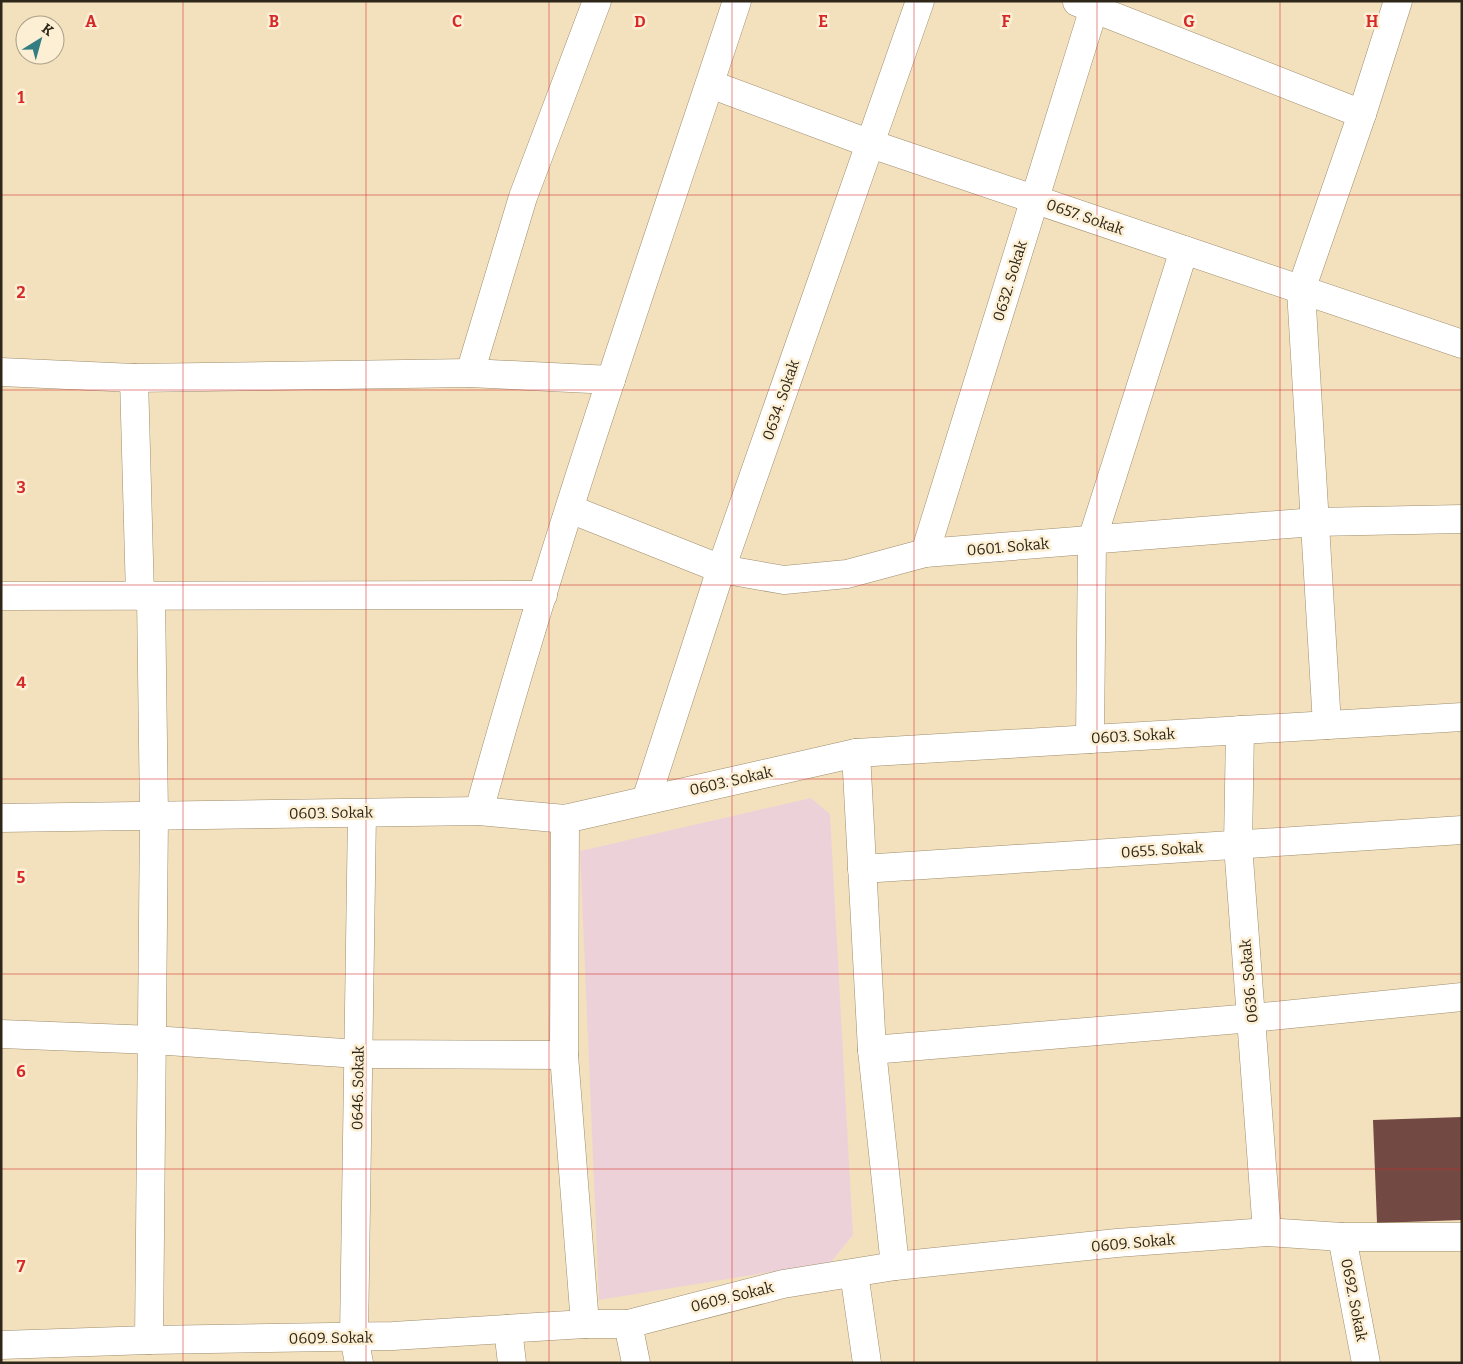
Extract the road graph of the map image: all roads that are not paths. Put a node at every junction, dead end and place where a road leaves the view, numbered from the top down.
1 (597, 1) edge
2 (738, 1) edge
3 (920, 1) edge
4 (1398, 1) edge
5 (1085, 5) edge
6 (710, 84) junction
7 (1362, 114) junction
8 (870, 144) junction
9 (1035, 200) junction
10 (1184, 250) junction
11 (1301, 290) junction
12 (1462, 344) edge
13 (1, 372) edge
14 (470, 373) junction
15 (134, 378) junction
16 (611, 380) junction
17 (570, 509) junction
18 (1462, 519) edge
19 (1316, 522) junction
20 (1092, 540) junction
21 (925, 553) junction
22 (721, 569) junction
23 (543, 595) junction
24 (1, 596) edge
25 (145, 596) junction
26 (1462, 717) edge
27 (1327, 724) junction
28 (1240, 730) junction
29 (1090, 739) junction
30 (856, 753) junction
31 (646, 800) junction
32 (479, 811) junction
33 (362, 813) junction
34 (154, 816) junction
35 (1, 818) edge
36 (565, 819) junction
37 (1462, 830) edge
38 (1238, 845) junction
39 (862, 869) junction
40 (1462, 997) edge
41 (1252, 1018) junction
42 (1, 1034) edge
43 (153, 1040) junction
44 (872, 1050) junction
45 (358, 1054) junction
46 (564, 1055) junction
47 (1266, 1232) junction
48 (1342, 1237) junction
49 (1462, 1237) edge
50 (895, 1266) junction
51 (854, 1273) junction
52 (585, 1324) junction
53 (628, 1324) junction
54 (508, 1328) junction
55 (160, 1347) edge
56 (357, 1350) edge
57 (3, 1351) edge
58 (264, 1351) edge
59 (78, 1353) edge
60 (512, 1363) edge
61 (636, 1363) edge
62 (866, 1363) edge
63 (1366, 1363) edge

1 - 14 street
2 - 6 street
3 - 8 street, 0634. Sokak
4 - 7 street
5 - 7 street
5 - 9 street, 0632. Sokak
6 - 8 street, 0657. Sokak
6 - 16 street
7 - 11 street
8 - 9 street, 0657. Sokak
8 - 22 street, 0634. Sokak
9 - 10 street, 0657. Sokak
9 - 21 street, 0632. Sokak
10 - 11 street, 0657. Sokak
10 - 20 street
11 - 12 street, 0657. Sokak
11 - 19 street
13 - 15 street
14 - 15 street
14 - 16 street
15 - 25 street
16 - 17 street
17 - 22 street, 0601. Sokak
17 - 23 street
18 - 19 street, 0601. Sokak
19 - 20 street, 0601. Sokak
19 - 27 street
20 - 21 street, 0601. Sokak
20 - 29 street
21 - 22 street, 0601. Sokak
22 - 31 street, 0634. Sokak
23 - 25 street
23 - 32 street
24 - 25 street
25 - 34 street
26 - 27 street, 0603. Sokak
27 - 28 street, 0603. Sokak
28 - 29 street, 0603. Sokak
28 - 38 street, 0636. Sokak
29 - 30 street, 0603. Sokak
30 - 31 street, 0603. Sokak
30 - 39 street
31 - 36 street, 0603. Sokak
32 - 33 street, 0603. Sokak
32 - 36 street, 0603. Sokak
33 - 34 street, 0603. Sokak
33 - 45 street, 0646. Sokak
34 - 35 street, 0603. Sokak
34 - 43 street
36 - 46 street
37 - 38 street, 0655. Sokak
38 - 39 street, 0655. Sokak
38 - 41 street, 0636. Sokak
39 - 44 street
40 - 41 street
41 - 44 street
41 - 47 street, 0636. Sokak
42 - 43 street
43 - 45 street
43 - 55 street
44 - 50 street
45 - 46 street
45 - 56 street, 0646. Sokak
46 - 52 street
47 - 48 street, 0609. Sokak
47 - 50 street, 0609. Sokak
48 - 49 street, 0609. Sokak
48 - 63 street, 0692. Sokak
50 - 51 street, 0609. Sokak
51 - 53 street, 0609. Sokak
51 - 62 street
52 - 53 street, 0609. Sokak
52 - 54 street, 0609. Sokak
53 - 61 street
54 - 56 street, 0609. Sokak
54 - 60 street
55 - 58 street, 0609. Sokak
55 - 59 street, 0609. Sokak
56 - 58 street, 0609. Sokak
57 - 59 street, 0609. Sokak

